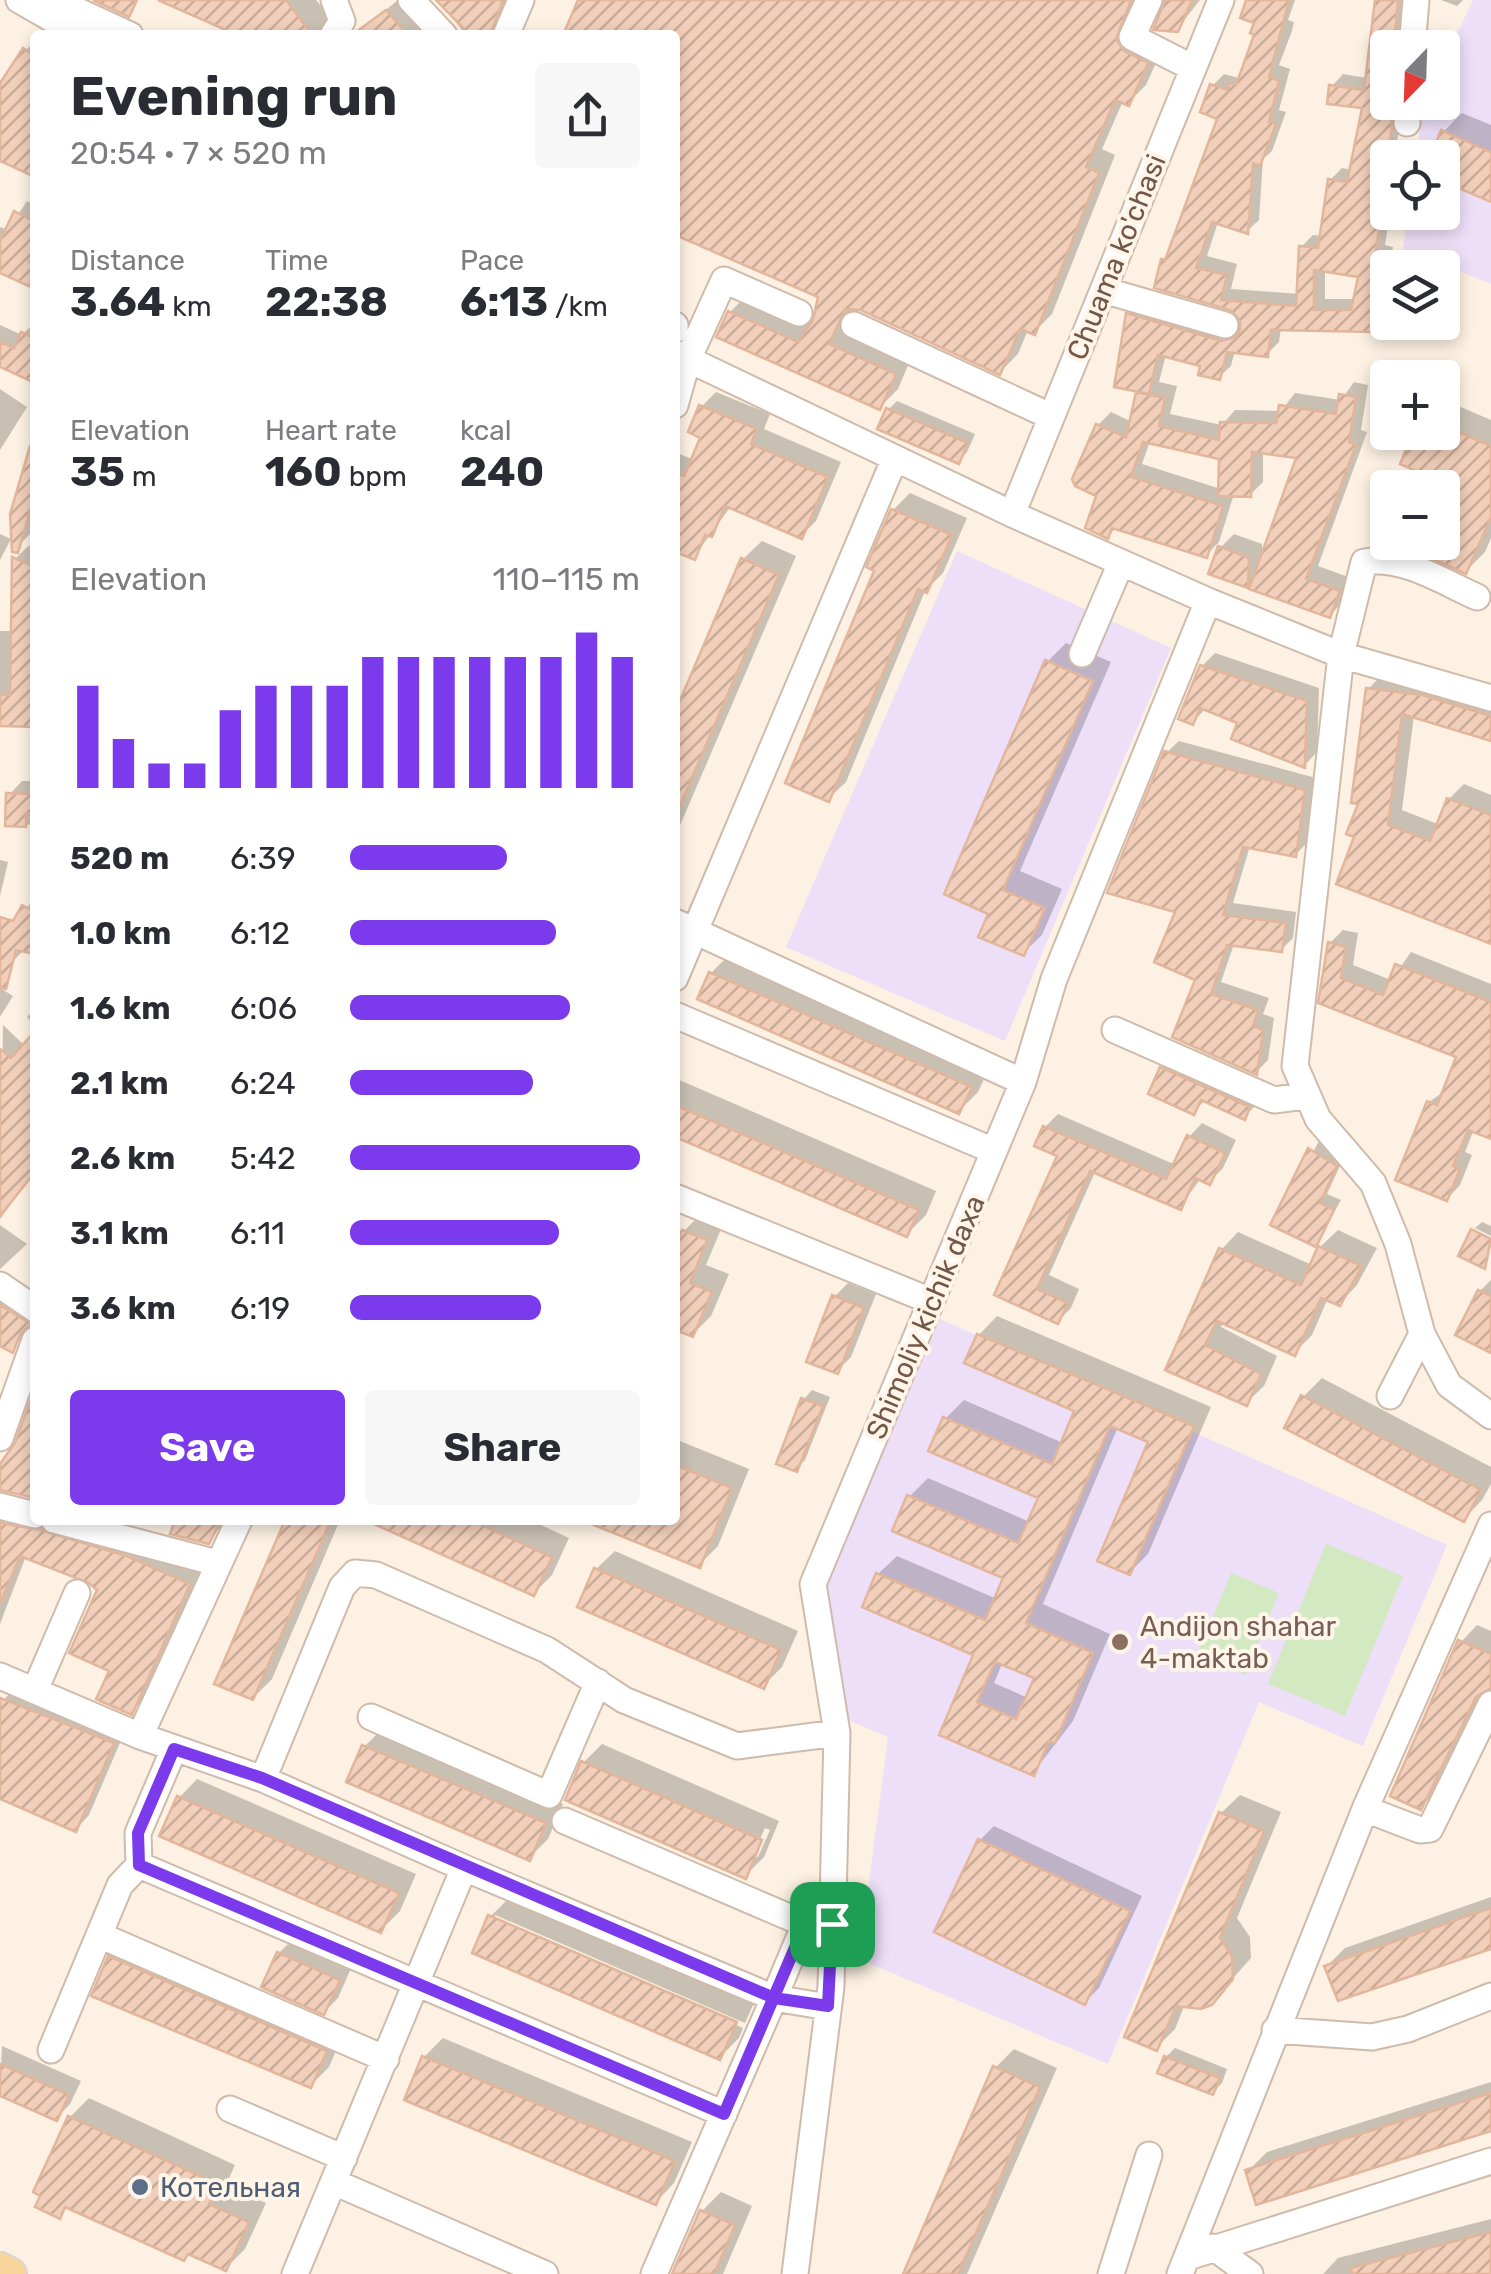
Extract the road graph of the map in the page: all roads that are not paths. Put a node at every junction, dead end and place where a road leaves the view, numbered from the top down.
1 (19, 0) edge
2 (54, 0) edge
3 (334, 0) edge
4 (411, 0) edge
5 (521, 0) edge
6 (1149, 0) edge
7 (1221, 0) edge
8 (1416, 0) edge
9 (71, 30) edge
10 (119, 30) edge
11 (336, 30) edge
12 (439, 30) edge
13 (508, 30) edge
14 (1414, 30) edge
15 (1193, 68) junction
16 (1103, 290) junction
17 (799, 313) dead end
18 (854, 325) dead end
19 (1225, 325) dead end
20 (682, 356) edge
21 (1050, 416) junction
22 (895, 458) junction
23 (1012, 514) junction
24 (1121, 563) junction
25 (1477, 598) dead end
26 (1208, 601) junction
27 (1082, 654) dead end
28 (1341, 655) junction
29 (1491, 698) edge
30 (685, 926) edge
31 (680, 952) edge
32 (680, 1017) edge
33 (1115, 1030) dead end
34 (1023, 1082) junction
35 (1304, 1096) junction
36 (994, 1151) junction
37 (680, 1198) edge
38 (0, 1286) edge
39 (932, 1301) junction
40 (30, 1305) edge
41 (1422, 1334) junction
42 (30, 1354) edge
43 (1390, 1396) dead end
44 (1491, 1416) edge
45 (0, 1438) edge
46 (0, 1506) edge
47 (30, 1514) edge
48 (73, 1525) edge
49 (236, 1525) edge
50 (1491, 1526) edge
51 (217, 1563) junction
52 (1480, 1573) edge
53 (77, 1593) dead end
54 (0, 1676) edge
55 (598, 1682) junction
56 (35, 1690) junction
57 (1491, 1704) edge
58 (371, 1716) dead end
59 (838, 1733) junction
60 (140, 1736) junction
61 (174, 1749) junction
62 (1481, 1754) edge
63 (262, 1778) junction
64 (1365, 1809) junction
65 (565, 1821) dead end
66 (139, 1865) junction
67 (464, 1868) junction
68 (805, 1924) junction
69 (832, 1924) junction
70 (99, 1935) junction
71 (417, 1985) junction
72 (1491, 1996) edge
73 (774, 1998) junction
74 (828, 2006) junction
75 (1274, 2030) junction
76 (51, 2050) dead end
77 (386, 2059) junction
78 (230, 2109) dead end
79 (724, 2114) junction
80 (1149, 2155) dead end
81 (1491, 2162) edge
82 (339, 2170) junction
83 (1213, 2246) junction
84 (1184, 2266) edge
85 (0, 2270) edge
86 (10, 2274) edge
87 (295, 2274) edge
88 (544, 2274) edge
89 (654, 2274) edge
90 (795, 2274) edge
91 (1110, 2274) edge
92 (1250, 2274) edge

1 - 9 street
2 - 10 street
3 - 11 street
4 - 12 street
5 - 13 street
6 - 15 street
7 - 15 street, Chuama ko'chasi
8 - 14 street
15 - 16 street, Chuama ko'chasi
16 - 19 street
16 - 21 street, Chuama ko'chasi
17 - 20 street
18 - 21 street
20 - 22 street
21 - 23 street, Chuama ko'chasi
22 - 23 street
22 - 30 street
23 - 24 street
24 - 26 street
24 - 27 street
25 - 28 street
26 - 28 street
26 - 34 street, Shimoliy kichik daxa
28 - 29 street
28 - 35 street
30 - 31 street
30 - 34 street
32 - 36 street
33 - 35 street
34 - 36 street, Shimoliy kichik daxa
35 - 41 street
36 - 39 street, Shimoliy kichik daxa
37 - 39 street
38 - 40 street
39 - 59 street, Shimoliy kichik daxa
41 - 43 street
41 - 44 street
42 - 45 street
46 - 47 street
48 - 51 street
49 - 51 street
50 - 52 street
51 - 60 street
52 - 64 street
53 - 56 street
54 - 56 street
55 - 58 street
55 - 59 street
55 - 63 street
56 - 60 street
57 - 62 street
59 - 69 street, Shimoliy kichik daxa
60 - 61 street
61 - 63 street
61 - 66 street
62 - 64 street
63 - 67 street
64 - 75 street
65 - 68 street
66 - 70 street
66 - 71 street
67 - 71 street
67 - 73 street
68 - 69 street
68 - 73 street
69 - 74 street, Shimoliy kichik daxa
70 - 76 street
70 - 77 street
71 - 77 street
71 - 79 street
72 - 75 street
73 - 74 street
73 - 79 street
74 - 90 street, Shimoliy kichik daxa
75 - 84 street
77 - 82 street
78 - 82 street
79 - 89 street
80 - 91 street
81 - 83 street
82 - 87 street
82 - 88 street
83 - 84 street
83 - 92 street
85 - 86 main road

